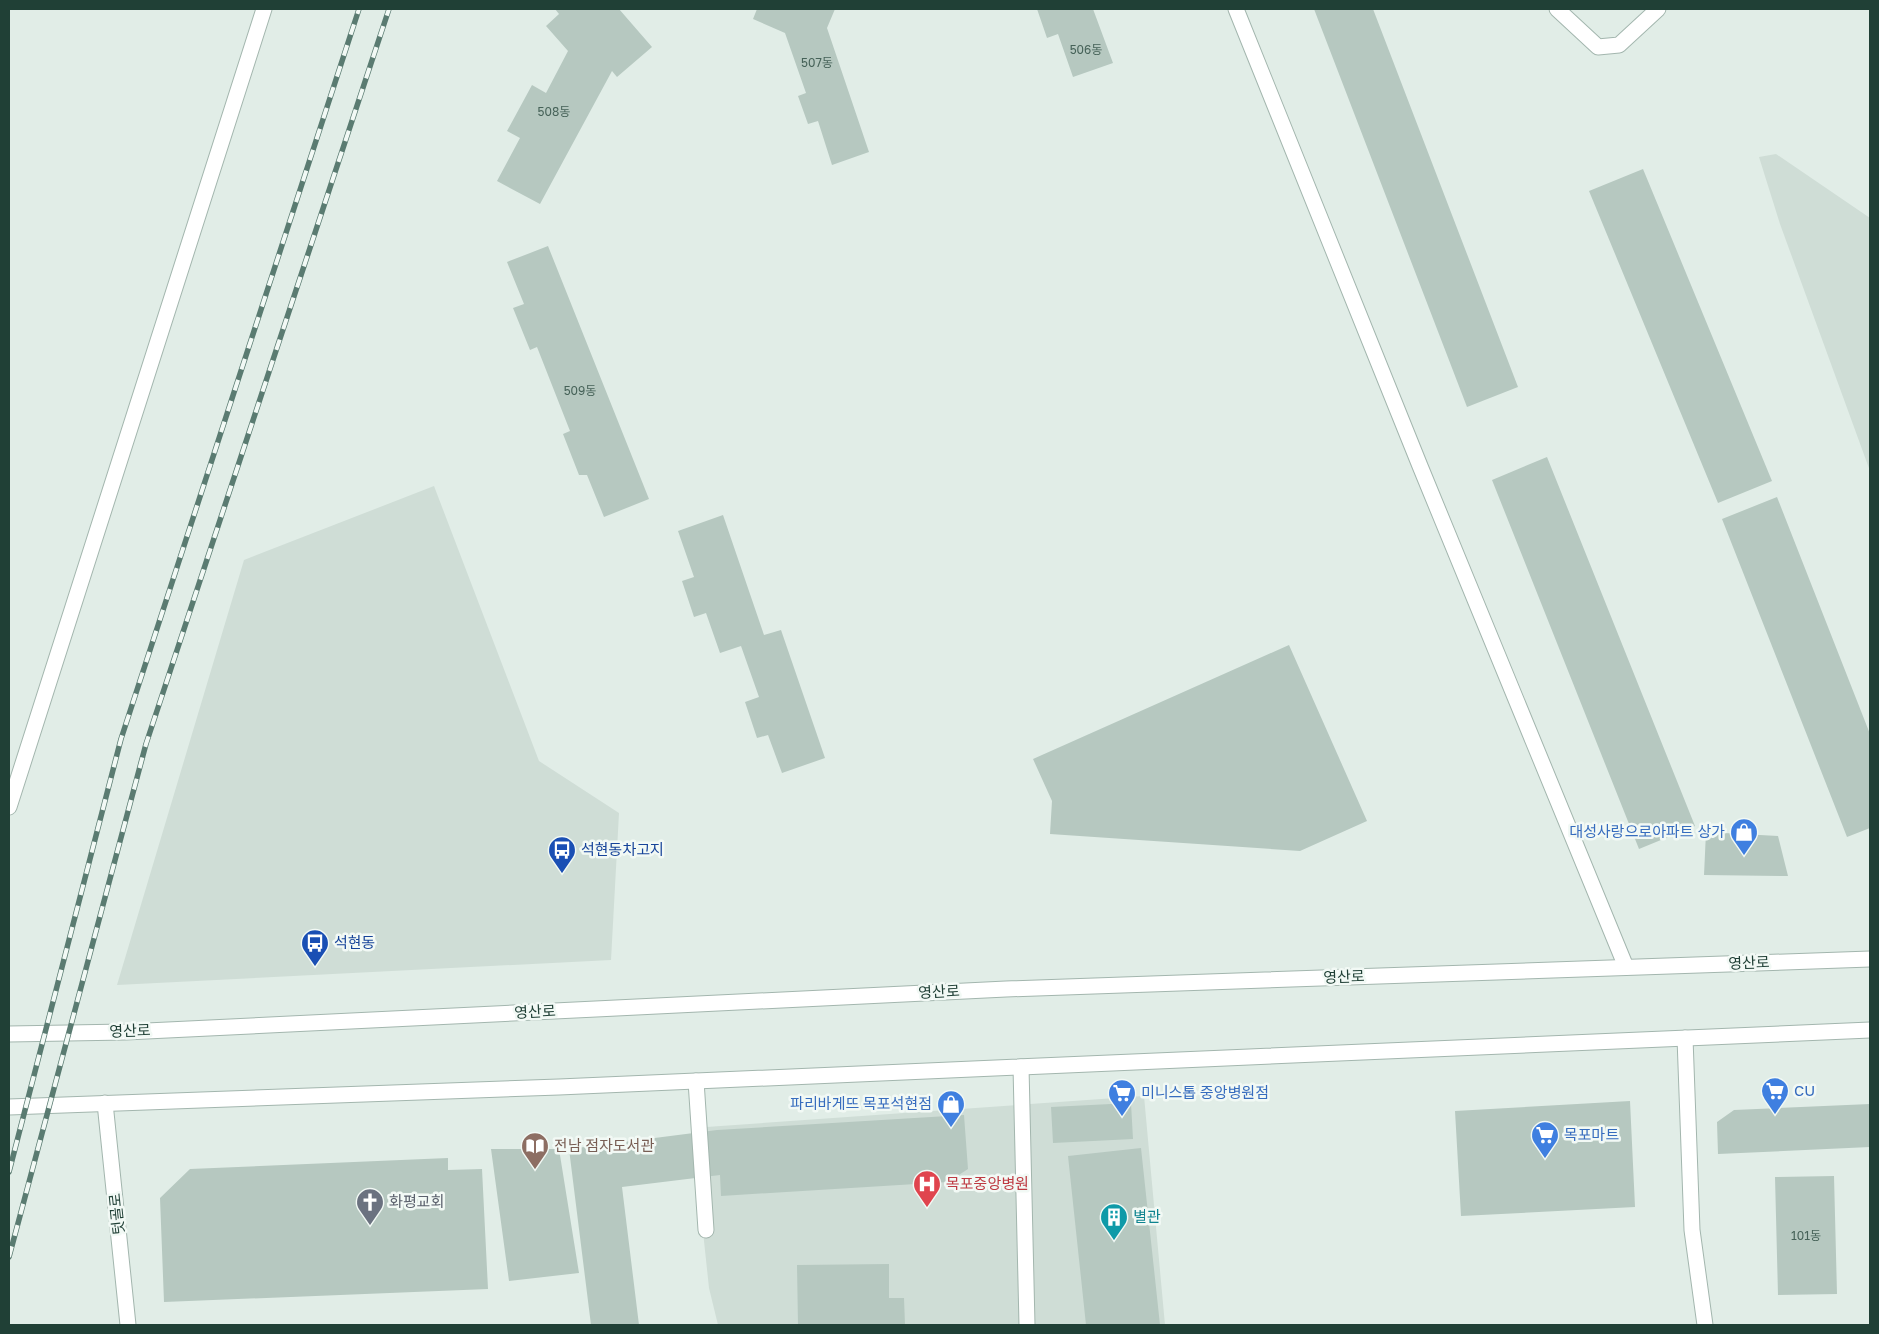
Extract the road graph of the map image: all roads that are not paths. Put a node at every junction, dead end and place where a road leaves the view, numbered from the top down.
1 (264, 9) edge
2 (1236, 9) edge
3 (1557, 9) edge
4 (1658, 9) edge
5 (9, 806) edge
6 (1870, 959) edge
7 (1626, 967) junction
8 (1870, 1030) edge
9 (9, 1034) edge
10 (1685, 1038) junction
11 (1021, 1067) junction
12 (696, 1081) junction
13 (105, 1103) junction
14 (9, 1107) edge
15 (706, 1230) dead end
16 (128, 1325) edge
17 (1028, 1325) edge
18 (1705, 1325) edge

1 - 5 street
2 - 7 street
3 - 4 street
6 - 7 street, 영산로
7 - 9 street, 영산로
8 - 10 street
10 - 11 street
10 - 18 street
11 - 12 street
11 - 17 street
12 - 13 street
12 - 15 street
13 - 14 street
13 - 16 street, 텃골로

